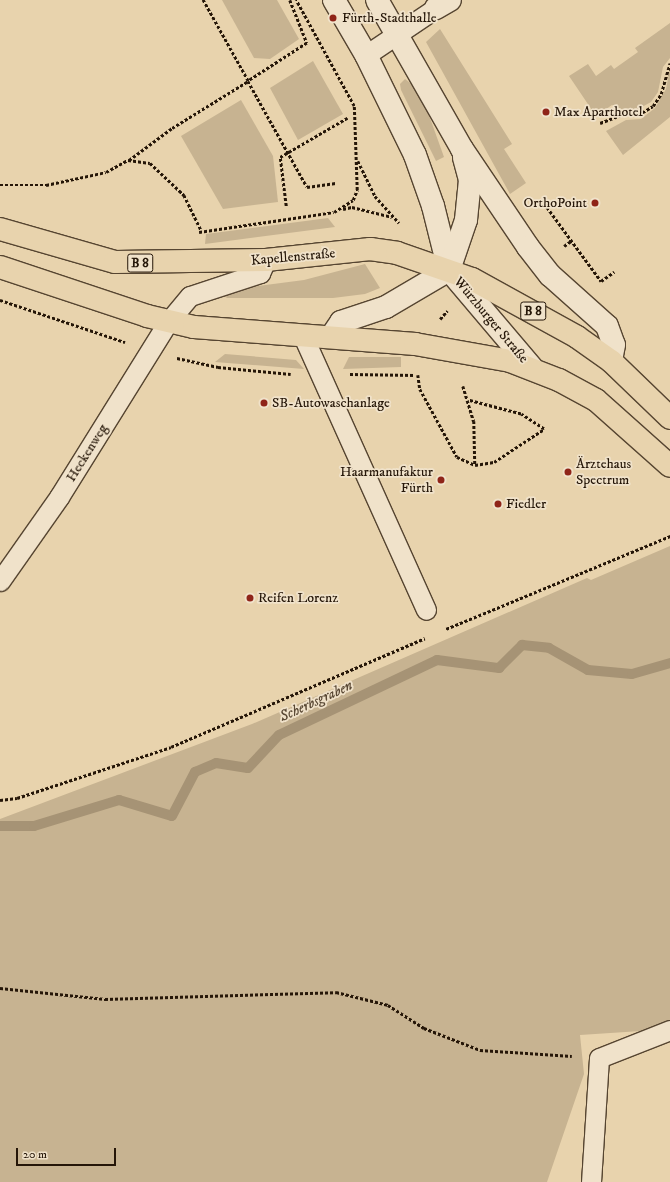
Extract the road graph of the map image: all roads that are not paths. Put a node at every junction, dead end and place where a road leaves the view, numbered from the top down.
1 (334, 0) edge
2 (377, 0) edge
3 (443, 4) edge
4 (398, 34) junction
5 (366, 55) junction
6 (462, 149) junction
7 (0, 229) edge
8 (266, 260) junction
9 (0, 267) edge
10 (449, 270) junction
11 (168, 322) junction
12 (303, 336) junction
13 (331, 337) junction
14 (611, 361) junction
15 (532, 368) junction
16 (670, 418) edge
17 (670, 466) edge
18 (0, 581) edge
19 (426, 610) dead end
20 (670, 1030) edge
21 (591, 1182) edge

1 - 5 street, Würzburger Straße
2 - 4 street, Würzburger Straße
3 - 4 lane
4 - 5 lane
4 - 6 street, Würzburger Straße
5 - 10 street, Würzburger Straße
6 - 10 street, Würzburger Straße
6 - 14 street, Würzburger Straße
7 - 8 main road, Kapellenstraße / B 8
8 - 10 main road, Kapellenstraße / B 8
8 - 11 lane, Heckenweg
9 - 11 main road
10 - 13 street
10 - 14 main road, Würzburger Straße / B 8
10 - 15 street, Würzburger Straße
11 - 12 main road
11 - 18 lane, Heckenweg
12 - 13 main road
12 - 19 lane
13 - 15 main road
14 - 16 main road, Würzburger Straße / B 8
15 - 17 main road, Würzburger Straße
20 - 21 lane

